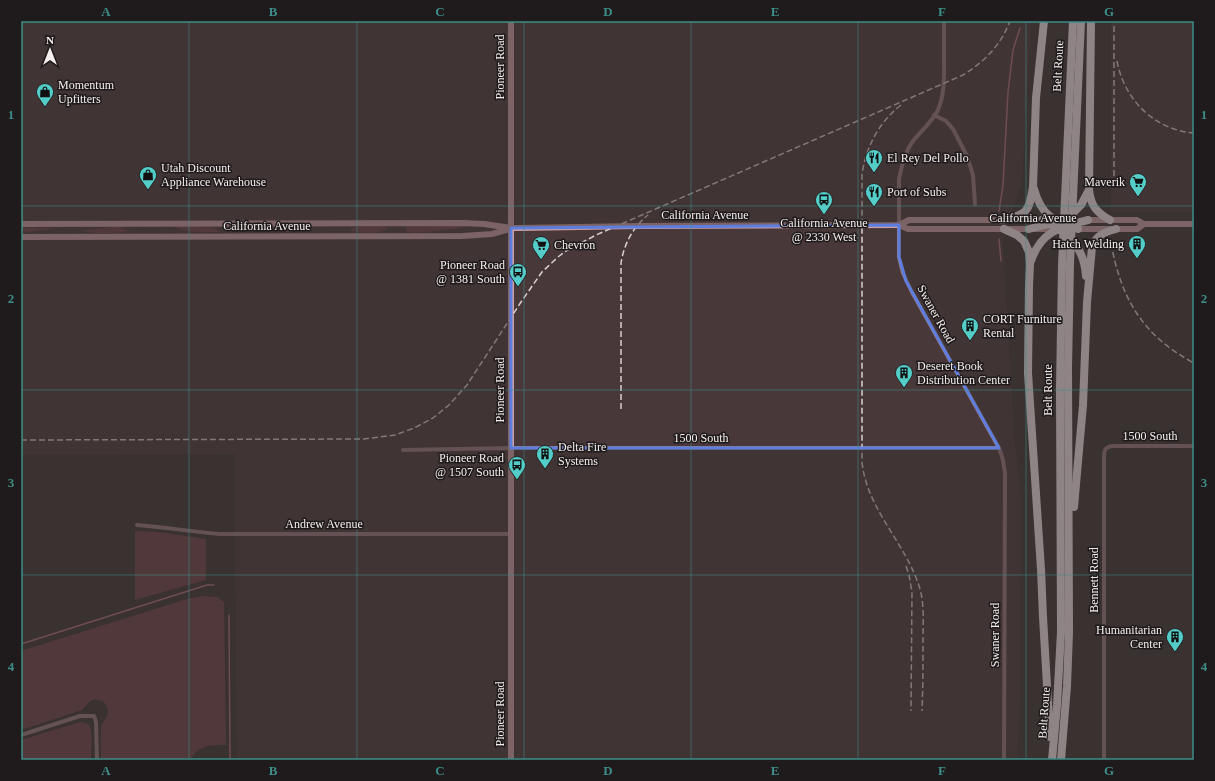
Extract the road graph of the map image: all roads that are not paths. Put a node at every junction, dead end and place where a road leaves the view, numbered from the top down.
1 (511, 21) edge
2 (944, 21) edge
3 (1044, 21) edge
4 (1073, 21) edge
5 (1081, 21) edge
6 (1090, 21) edge
7 (934, 116) junction
8 (1033, 186) junction
9 (1089, 190) junction
10 (1069, 191) junction
11 (975, 204) dead end
12 (1088, 220) joint
13 (1110, 220) junction
14 (230, 223) junction
15 (312, 223) junction
16 (340, 223) junction
17 (393, 223) junction
18 (1056, 223) junction
19 (21, 224) edge
20 (64, 224) junction
21 (152, 224) junction
22 (1144, 224) junction
23 (1194, 224) edge
24 (899, 225) junction
25 (1003, 225) junction
26 (511, 228) junction
27 (1116, 228) junction
28 (1029, 229) joint
29 (1078, 229) joint
30 (313, 236) junction
31 (340, 236) junction
32 (393, 236) junction
33 (21, 237) edge
34 (65, 237) junction
35 (153, 237) junction
36 (229, 237) junction
37 (1030, 264) junction
38 (1066, 264) junction
39 (1087, 302) junction
40 (1194, 446) edge
41 (511, 448) junction
42 (999, 448) junction
43 (1106, 448) joint
44 (403, 450) dead end
45 (138, 525) dead end
46 (511, 534) junction
47 (1070, 550) junction
48 (21, 735) edge
49 (97, 760) edge
50 (511, 760) edge
51 (1004, 760) edge
52 (1052, 760) edge
53 (1061, 760) edge
54 (1104, 760) edge

1 - 26 main road, Pioneer Road
2 - 7 street, Swaner Road
3 - 8 highway
4 - 10 highway, Belt Route
5 - 10 highway, Belt Route
6 - 9 highway
7 - 11 street
7 - 24 street, Swaner Road
8 - 18 highway
8 - 25 highway
9 - 13 highway
9 - 18 highway
10 - 38 highway, Belt Route
12 - 13 main road, California Avenue
12 - 18 highway
13 - 22 main road, California Avenue
14 - 15 main road, California Avenue
14 - 21 main road, California Avenue
14 - 36 main road
15 - 16 main road, California Avenue
15 - 30 main road
16 - 17 main road, California Avenue
16 - 31 main road
17 - 26 main road, California Avenue
17 - 32 main road
18 - 25 main road, California Avenue
18 - 28 highway
18 - 29 highway
18 - 37 highway
18 - 39 highway
19 - 20 main road, California Avenue
20 - 21 main road, California Avenue
20 - 34 main road
21 - 35 main road
22 - 23 main road, California Avenue
22 - 27 main road, California Avenue
24 - 25 main road, California Avenue
24 - 26 main road, California Avenue
24 - 42 street, Swaner Road
25 - 28 main road, California Avenue
25 - 37 highway
26 - 32 main road, California Avenue
26 - 41 main road, Pioneer Road
27 - 29 main road, California Avenue
27 - 39 highway
30 - 31 main road, California Avenue
30 - 36 main road, California Avenue
31 - 32 main road, California Avenue
33 - 34 main road, California Avenue
34 - 35 main road, California Avenue
35 - 36 main road, California Avenue
37 - 52 highway
38 - 47 highway, Belt Route
38 - 52 highway, Belt Route
39 - 47 highway
40 - 43 street, 1500 South
41 - 42 street, 1500 South
41 - 44 street, 1500 South
41 - 46 main road, Pioneer Road
42 - 51 street, Swaner Road
43 - 54 street, Bennett Road
45 - 46 street, Andrew Avenue
46 - 50 main road, Pioneer Road
47 - 53 highway, Belt Route
48 - 49 street

